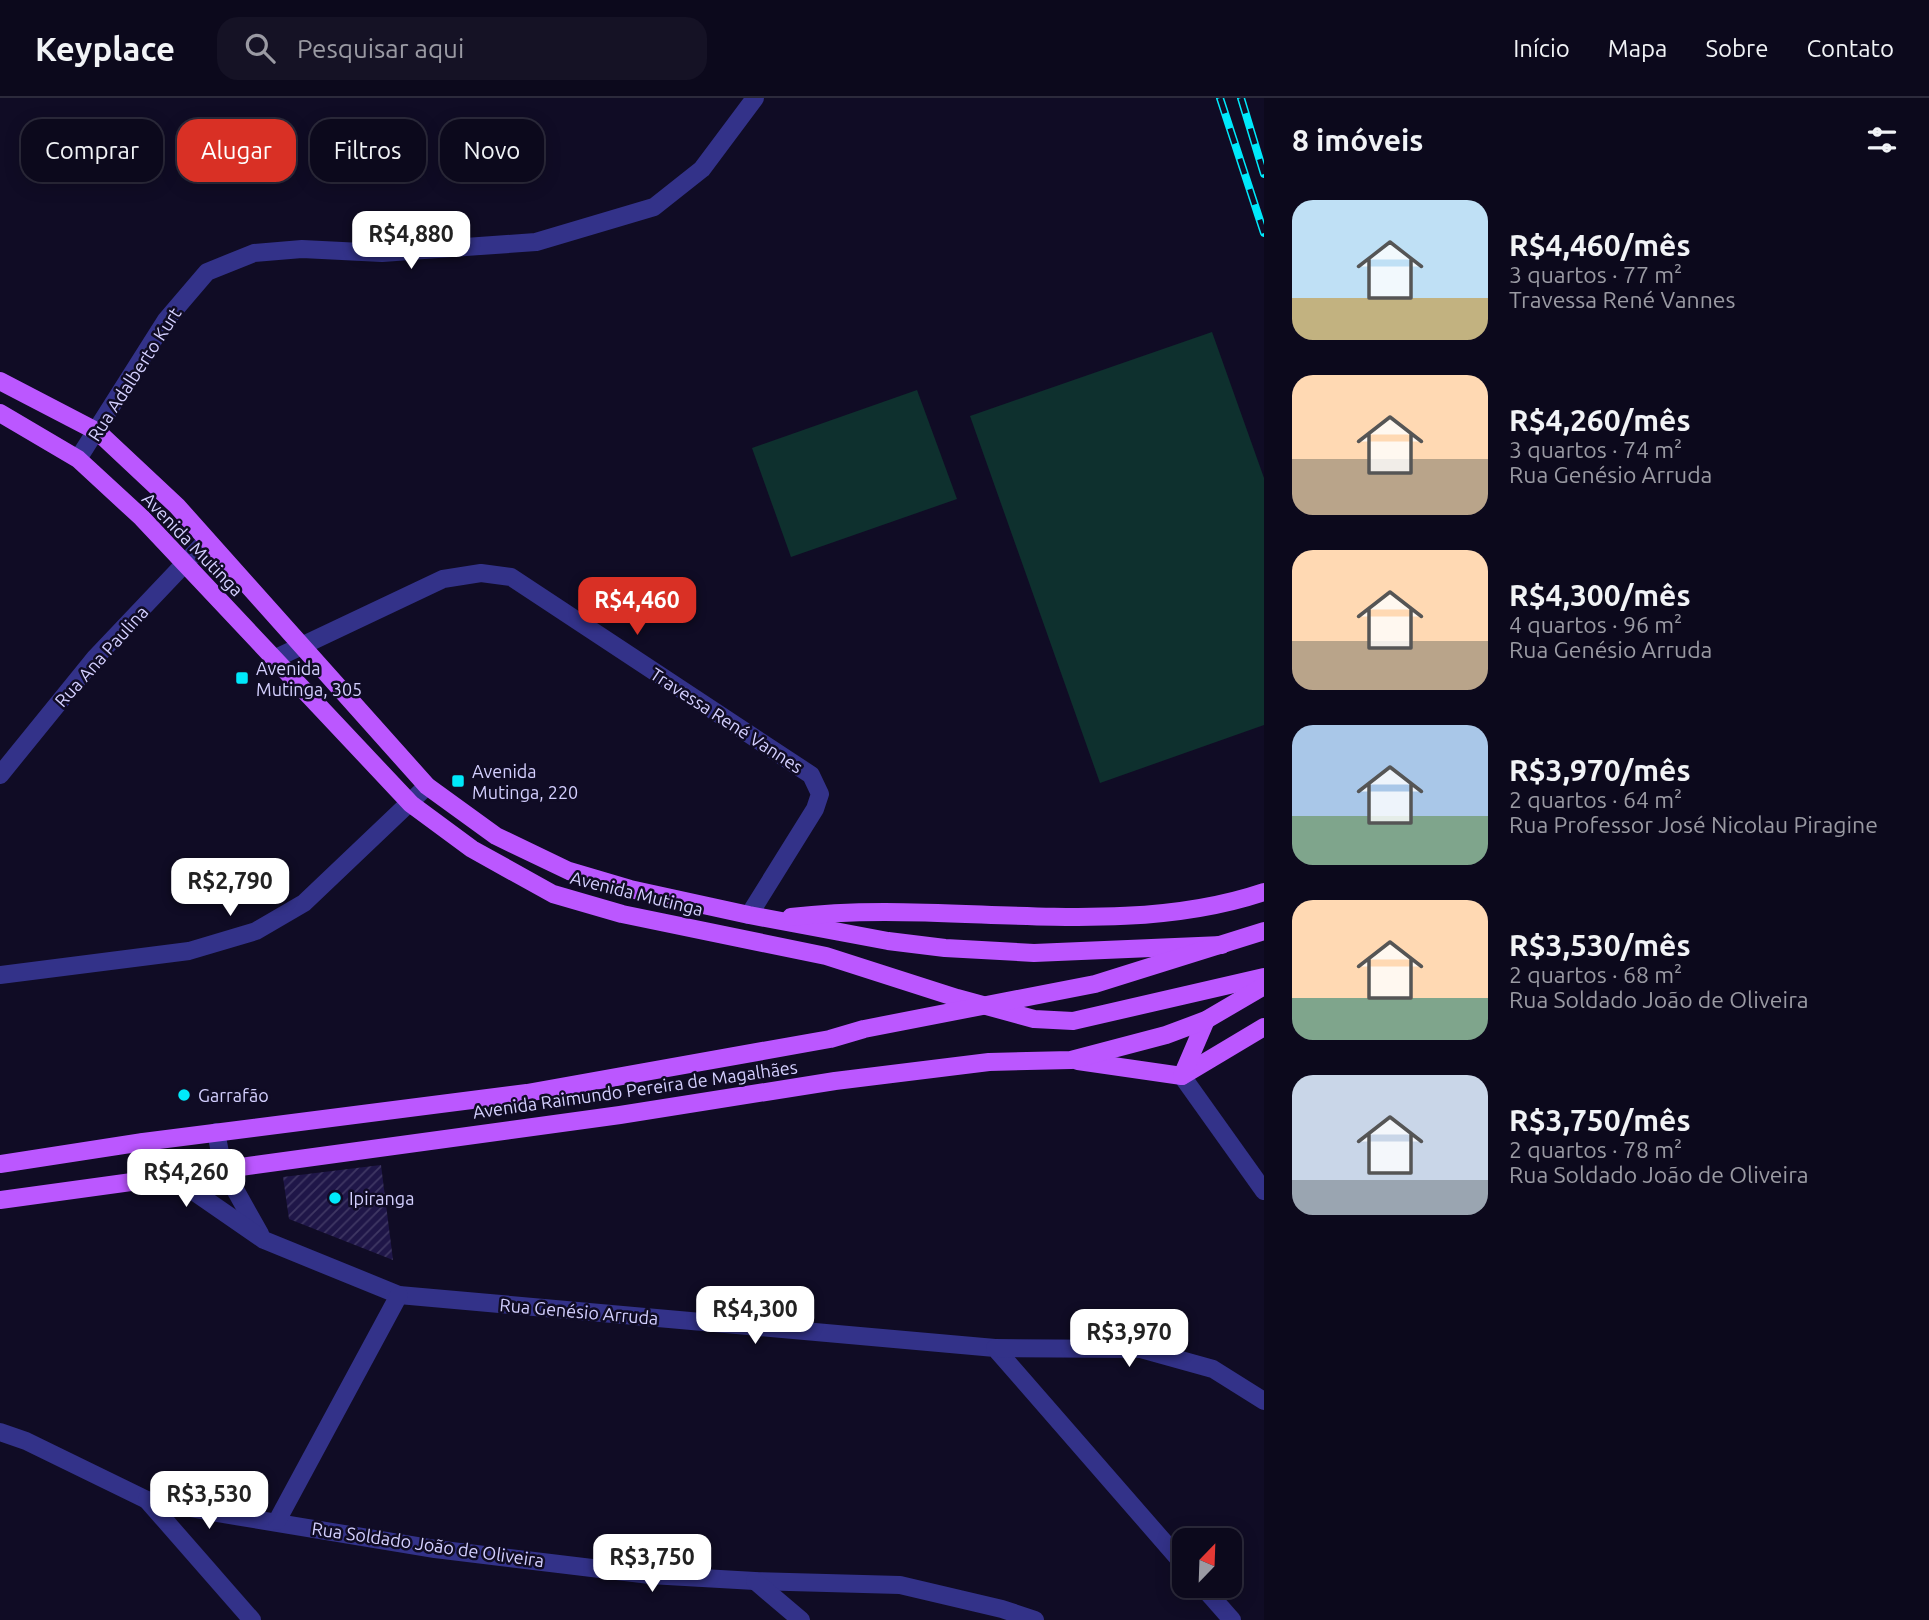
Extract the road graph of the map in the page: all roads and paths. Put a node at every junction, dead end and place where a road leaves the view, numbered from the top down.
1 (754, 98) edge
2 (0, 381) edge
3 (0, 414) edge
4 (98, 432) junction
5 (78, 460) junction
6 (207, 540) junction
7 (185, 565) junction
8 (302, 648) junction
9 (274, 659) junction
10 (0, 775) edge
11 (427, 786) junction
12 (411, 804) junction
13 (1264, 892) edge
14 (749, 915) junction
15 (772, 919) junction
16 (1264, 931) edge
17 (1222, 945) junction
18 (0, 975) edge
19 (1264, 977) edge
20 (1251, 987) edge
21 (1206, 1020) junction
22 (1264, 1027) edge
23 (1071, 1060) junction
24 (1182, 1076) junction
25 (216, 1132) junction
26 (142, 1142) junction
27 (0, 1164) edge
28 (223, 1168) junction
29 (170, 1175) junction
30 (1264, 1191) edge
31 (0, 1200) edge
32 (264, 1240) junction
33 (399, 1295) junction
34 (995, 1348) junction
35 (1264, 1401) edge
36 (0, 1432) edge
37 (147, 1500) junction
38 (277, 1521) junction
39 (1172, 1551) edge
40 (755, 1581) junction
41 (1213, 1598) edge
42 (252, 1620) edge
43 (802, 1620) edge
44 (1035, 1620) edge
45 (1232, 1620) edge

1 - 4 street, Rua Adalberto Kurt
2 - 4 main road, Avenida Mutinga
3 - 5 main road, Avenida Mutinga
4 - 5 street, Rua Adalberto Kurt
4 - 6 main road, Avenida Mutinga
5 - 7 main road, Avenida Mutinga
6 - 7 street, Rua Ana Paulina
6 - 8 main road, Avenida Mutinga
7 - 9 main road, Avenida Mutinga
7 - 10 street, Rua Ana Paulina
8 - 9 street, Travessa René Vannes
8 - 11 main road, Avenida Mutinga
8 - 14 street, Travessa René Vannes
9 - 12 main road, Avenida Mutinga
11 - 12 street
11 - 14 main road, Avenida Mutinga
12 - 18 street
12 - 20 main road, Avenida Mutinga
13 - 15 main road
14 - 15 main road, Avenida Mutinga
15 - 17 main road, Avenida Mutinga
16 - 17 main road
17 - 25 main road, Avenida Raimundo Pereira de Magalhães
19 - 20 main road, Avenida Mutinga
20 - 21 main road, Avenida Raimundo Pereira de Magalhães
21 - 23 main road, Avenida Raimundo Pereira de Magalhães
21 - 24 main road
22 - 24 main road
23 - 24 main road
23 - 28 main road, Avenida Raimundo Pereira de Magalhães
24 - 30 street
25 - 26 main road, Avenida Raimundo Pereira de Magalhães
25 - 28 street
26 - 27 main road, Avenida Raimundo Pereira de Magalhães
26 - 29 street, Rua Genésio Arruda
28 - 29 main road, Avenida Raimundo Pereira de Magalhães
28 - 32 street
29 - 31 main road, Avenida Raimundo Pereira de Magalhães
29 - 32 street, Rua Genésio Arruda
32 - 33 street, Rua Genésio Arruda
33 - 34 street, Rua Genésio Arruda
33 - 38 street
34 - 35 street, Rua Genésio Arruda
34 - 39 street
36 - 37 street, Rua Soldado João de Oliveira
37 - 38 street, Rua Soldado João de Oliveira
37 - 42 street
38 - 40 street, Rua Soldado João de Oliveira
40 - 43 street
40 - 44 street, Rua Soldado João de Oliveira
41 - 45 street

